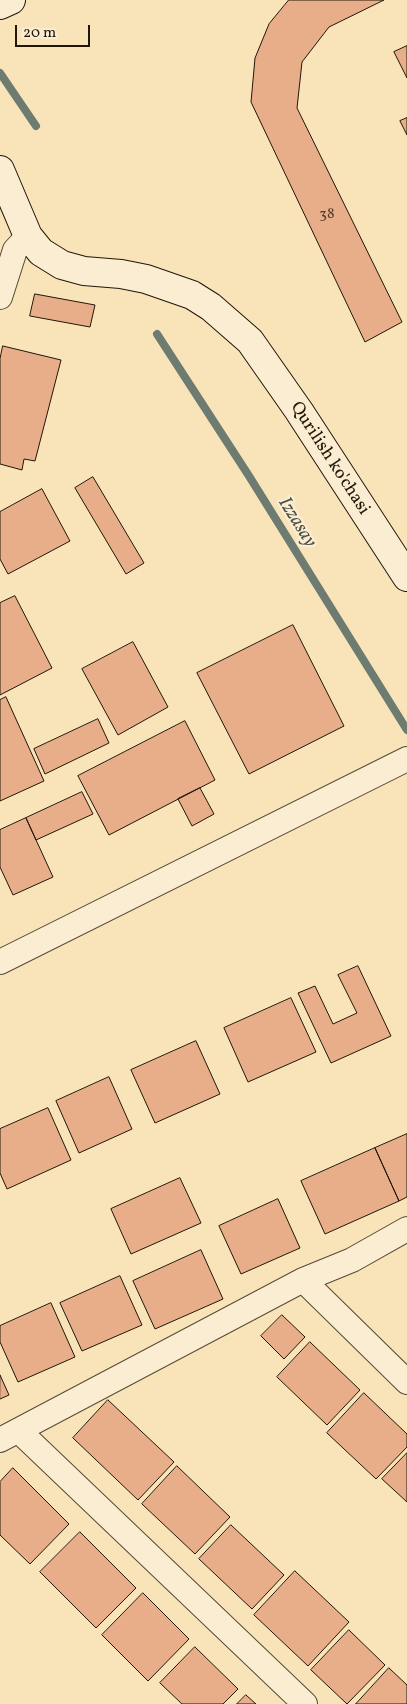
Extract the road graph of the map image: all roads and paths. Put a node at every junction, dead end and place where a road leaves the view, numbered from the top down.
1 (11, 0) edge
2 (0, 5) edge
3 (0, 170) edge
4 (28, 236) junction
5 (0, 297) edge
6 (407, 577) edge
7 (407, 759) edge
8 (0, 962) edge
9 (407, 1230) edge
10 (303, 1280) junction
11 (407, 1382) edge
12 (9, 1435) edge
13 (305, 1704) edge

1 - 2 street
3 - 4 street
4 - 5 street
4 - 6 street, Qurilish ko'chasi
7 - 8 street
9 - 10 street
10 - 11 street
10 - 12 street
12 - 13 street

